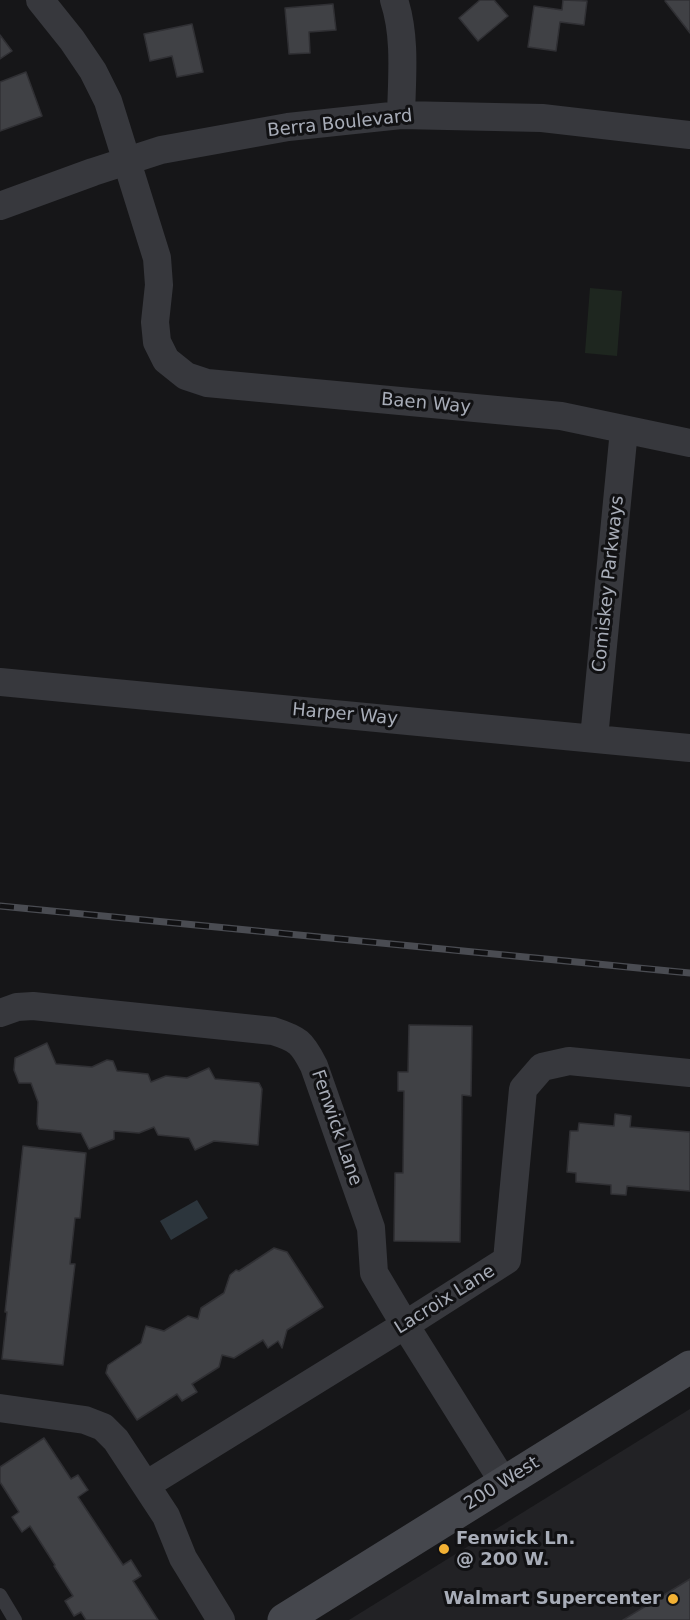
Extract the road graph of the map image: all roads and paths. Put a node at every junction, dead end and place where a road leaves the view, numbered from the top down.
1 (40, 0) edge
2 (394, 0) edge
3 (401, 115) junction
4 (690, 135) edge
5 (126, 160) junction
6 (0, 207) edge
7 (624, 430) junction
8 (690, 443) edge
9 (0, 682) edge
10 (594, 738) junction
11 (690, 747) edge
12 (0, 1012) edge
13 (690, 1073) edge
14 (405, 1325) junction
15 (690, 1367) edge
16 (0, 1408) edge
17 (504, 1483) junction
18 (146, 1485) junction
19 (0, 1595) edge
20 (15, 1620) edge
21 (221, 1620) edge
22 (284, 1620) edge

1 - 5 street
2 - 3 street
3 - 4 street, Berra Boulevard
3 - 5 street, Berra Boulevard
5 - 6 street, Berra Boulevard
5 - 7 street, Baen Way
7 - 8 street, Baen Way
7 - 10 street, Comiskey Parkways
9 - 10 street, Harper Way
10 - 11 street, Harper Way
12 - 14 street, Fenwick Lane
13 - 14 street, Lacroix Lane
14 - 17 street, Fenwick Lane
14 - 18 street, Lacroix Lane
15 - 17 street, 200 West
16 - 18 street
17 - 22 street, 200 West
18 - 21 street
19 - 20 lane

